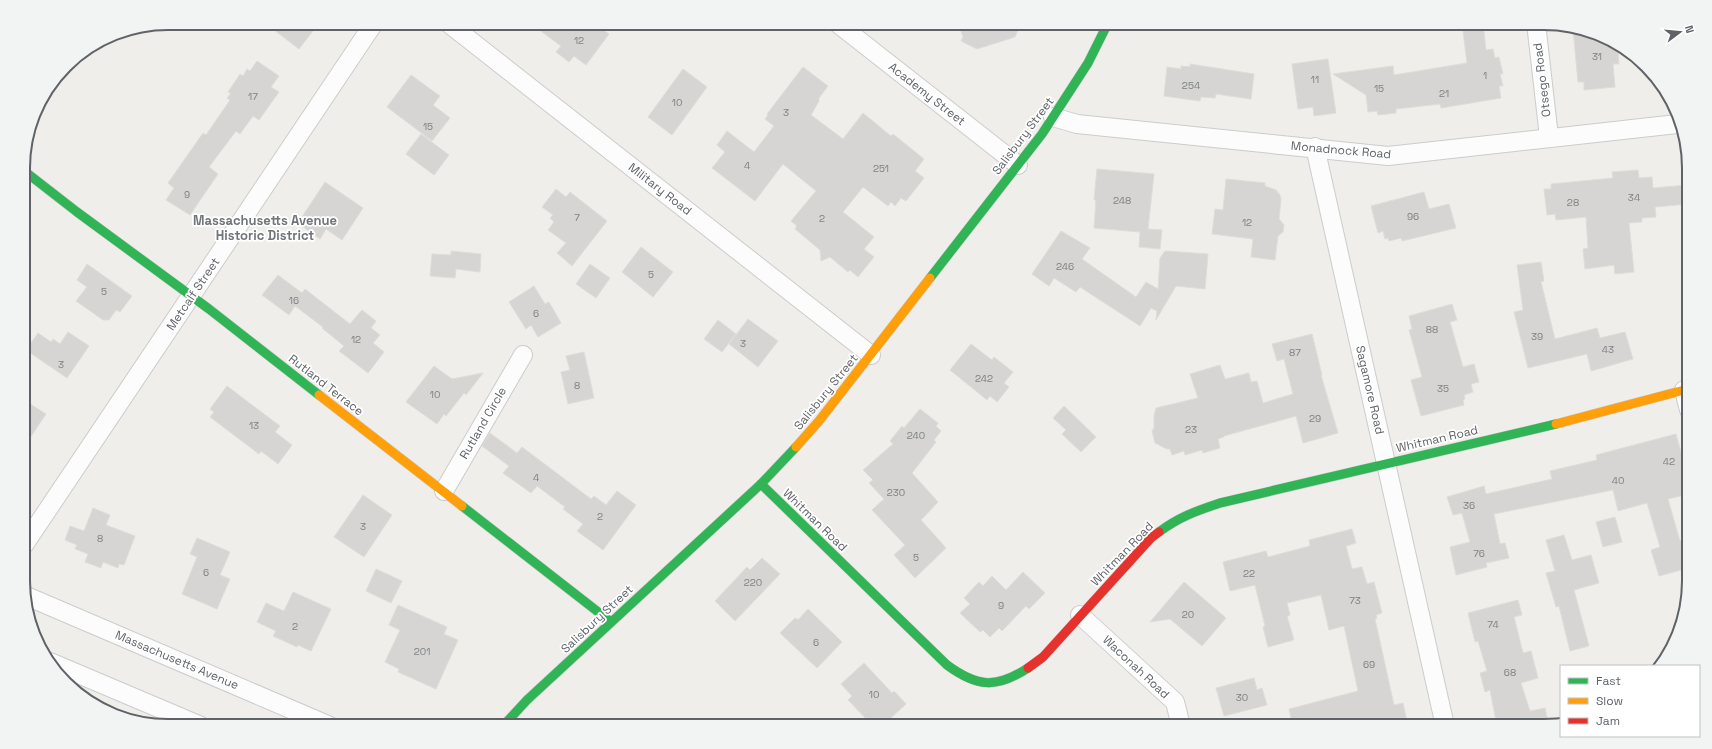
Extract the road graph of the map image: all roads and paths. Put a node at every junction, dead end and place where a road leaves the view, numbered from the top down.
1 (369, 30) edge
2 (457, 30) edge
3 (846, 30) edge
4 (1105, 30) edge
5 (1537, 30) edge
6 (1053, 118) junction
7 (1675, 124) edge
8 (1549, 137) junction
9 (1315, 147) junction
10 (1018, 165) junction
11 (30, 175) edge
12 (192, 296) junction
13 (523, 355) dead end
14 (871, 355) junction
15 (1682, 391) edge
16 (1387, 464) junction
17 (761, 484) junction
18 (444, 491) junction
19 (30, 536) edge
20 (31, 598) edge
21 (1080, 615) junction
22 (611, 622) junction
23 (59, 666) edge
24 (184, 719) edge
25 (314, 719) edge
26 (509, 719) edge
27 (1179, 719) edge
28 (1443, 719) edge

1 - 12 street, Metcalf Street
2 - 14 street, Military Road
3 - 10 street, Academy Street
4 - 6 street, Salisbury Street
5 - 8 street, Otsego Road
6 - 9 street, Monadnock Road
6 - 10 street, Salisbury Street
7 - 8 street, Monadnock Road
8 - 9 street, Monadnock Road
9 - 16 street, Sagamore Road
10 - 14 street, Salisbury Street
11 - 12 street, Rutland Terrace
12 - 18 street, Rutland Terrace
12 - 19 street, Metcalf Street
13 - 18 street, Rutland Circle
14 - 17 street, Salisbury Street
15 - 16 street, Whitman Road
16 - 21 street, Whitman Road
16 - 28 street, Sagamore Road
17 - 21 street, Whitman Road
17 - 22 street, Salisbury Street
18 - 22 street, Rutland Terrace
20 - 25 street, Massachusetts Avenue
21 - 27 street, Waconah Road
22 - 26 street, Salisbury Street
23 - 24 street

